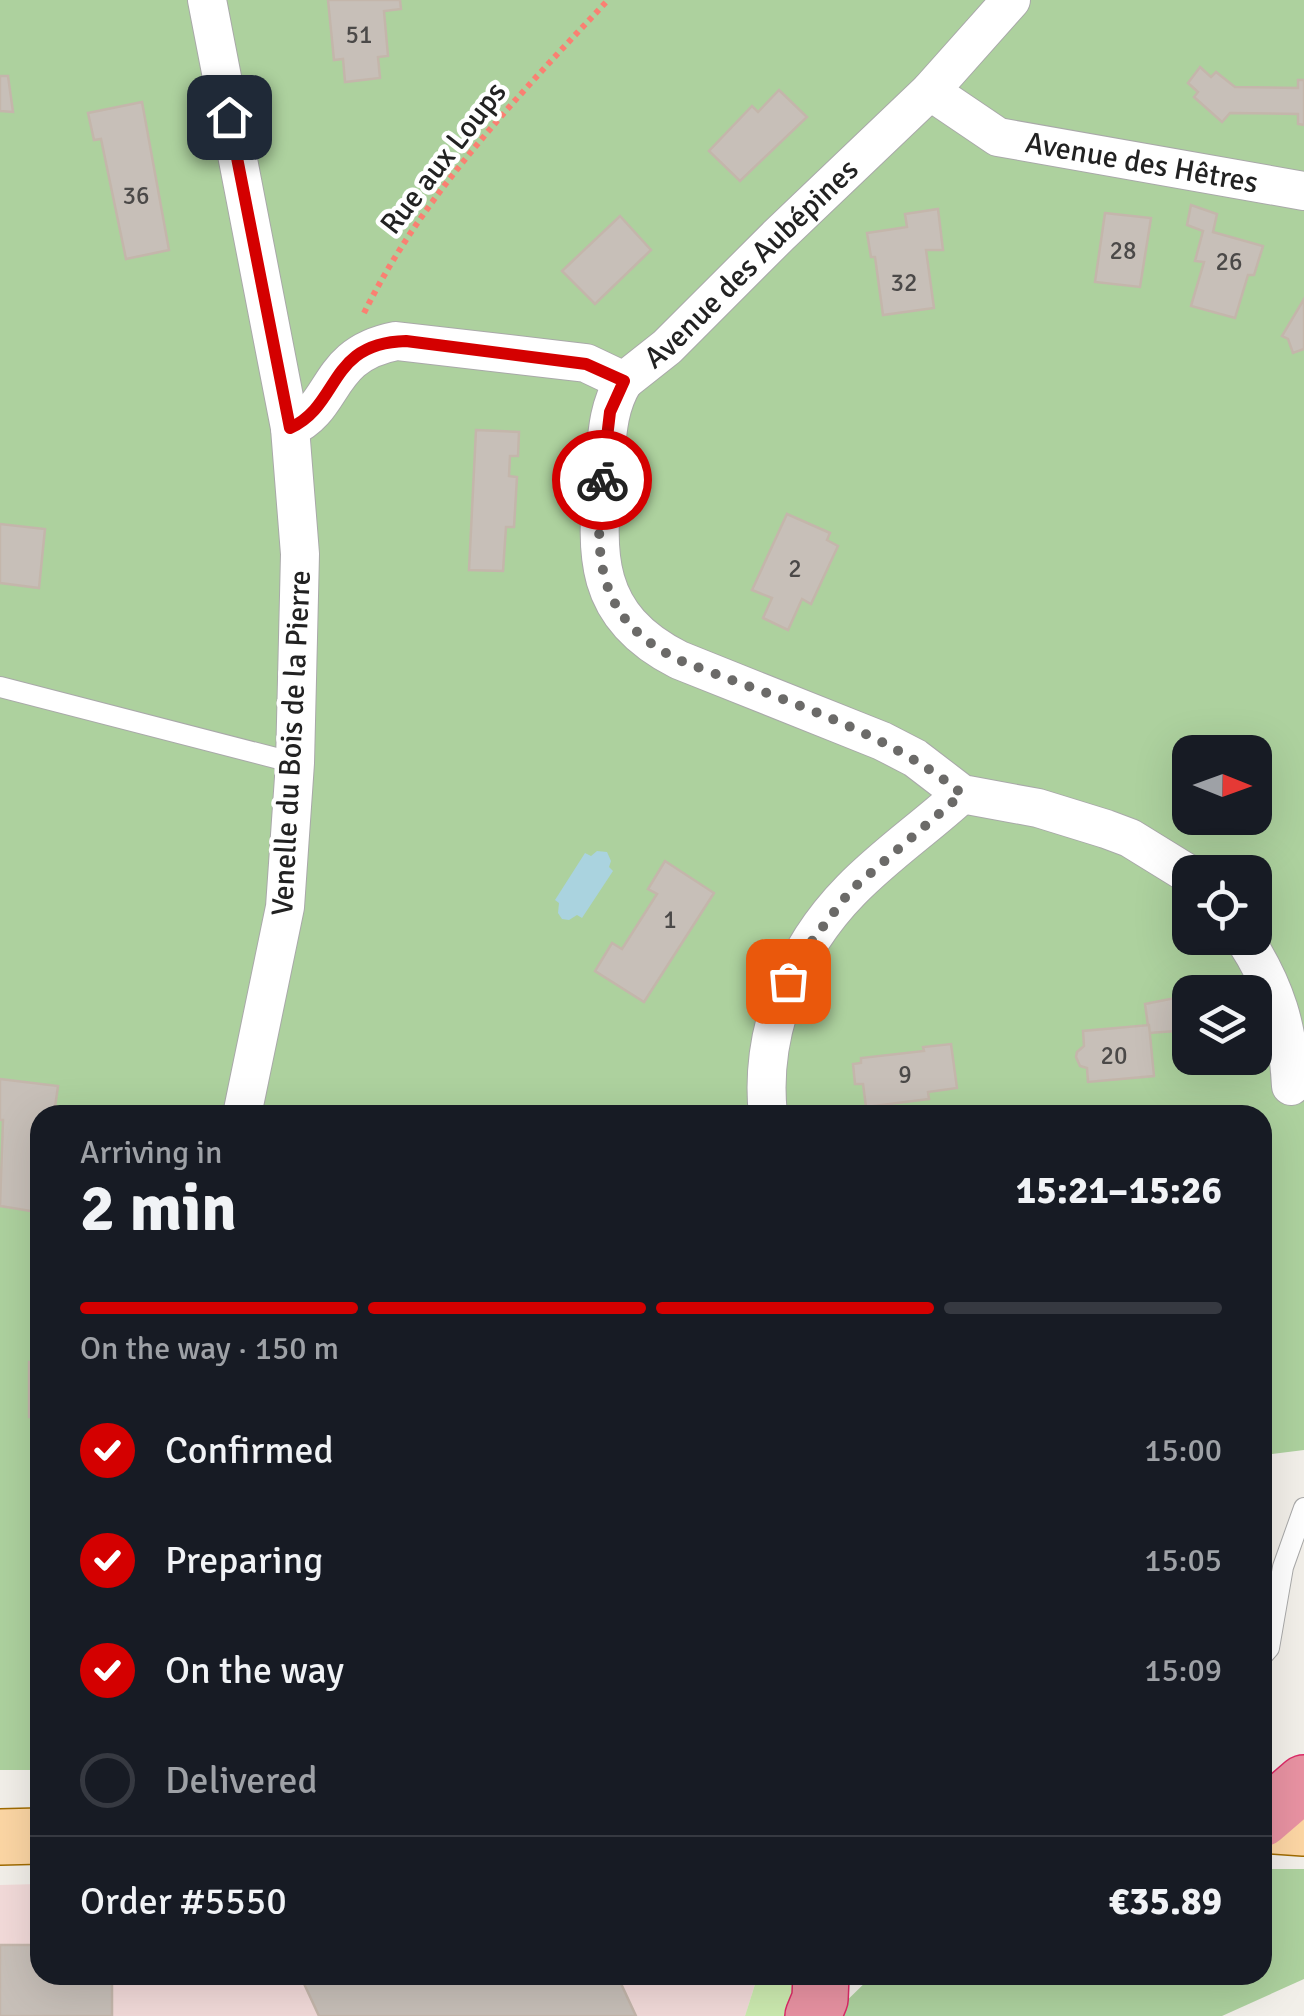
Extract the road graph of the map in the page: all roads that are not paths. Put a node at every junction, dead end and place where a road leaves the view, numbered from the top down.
1 (206, 0) edge
2 (1011, 0) edge
3 (930, 91) junction
4 (1304, 191) edge
5 (624, 381) junction
6 (290, 428) junction
7 (0, 688) edge
8 (295, 763) junction
9 (962, 794) junction
10 (1172, 865) edge
11 (1254, 955) edge
12 (1291, 1086) dead end
13 (244, 1105) edge
14 (767, 1105) edge
15 (1304, 1508) edge
16 (1272, 1636) edge
17 (1304, 1783) edge
18 (1272, 1813) edge
19 (1272, 1823) edge
20 (1304, 1828) edge
21 (30, 1836) edge
22 (0, 1837) edge
23 (821, 1985) edge
24 (813, 2016) edge

1 - 6 street, Venelle du Bois de la Pierre
2 - 3 street, Avenue des Aubépines
3 - 4 street, Avenue des Hêtres
3 - 5 street, Avenue des Aubépines
5 - 6 street, Avenue des Aubépines
5 - 9 street
6 - 8 street, Venelle du Bois de la Pierre
7 - 8 lane
8 - 13 street, Venelle du Bois de la Pierre
9 - 10 street
9 - 14 street
11 - 12 street
15 - 16 lane
17 - 18 highway
19 - 20 main road
21 - 22 main road
23 - 24 highway

